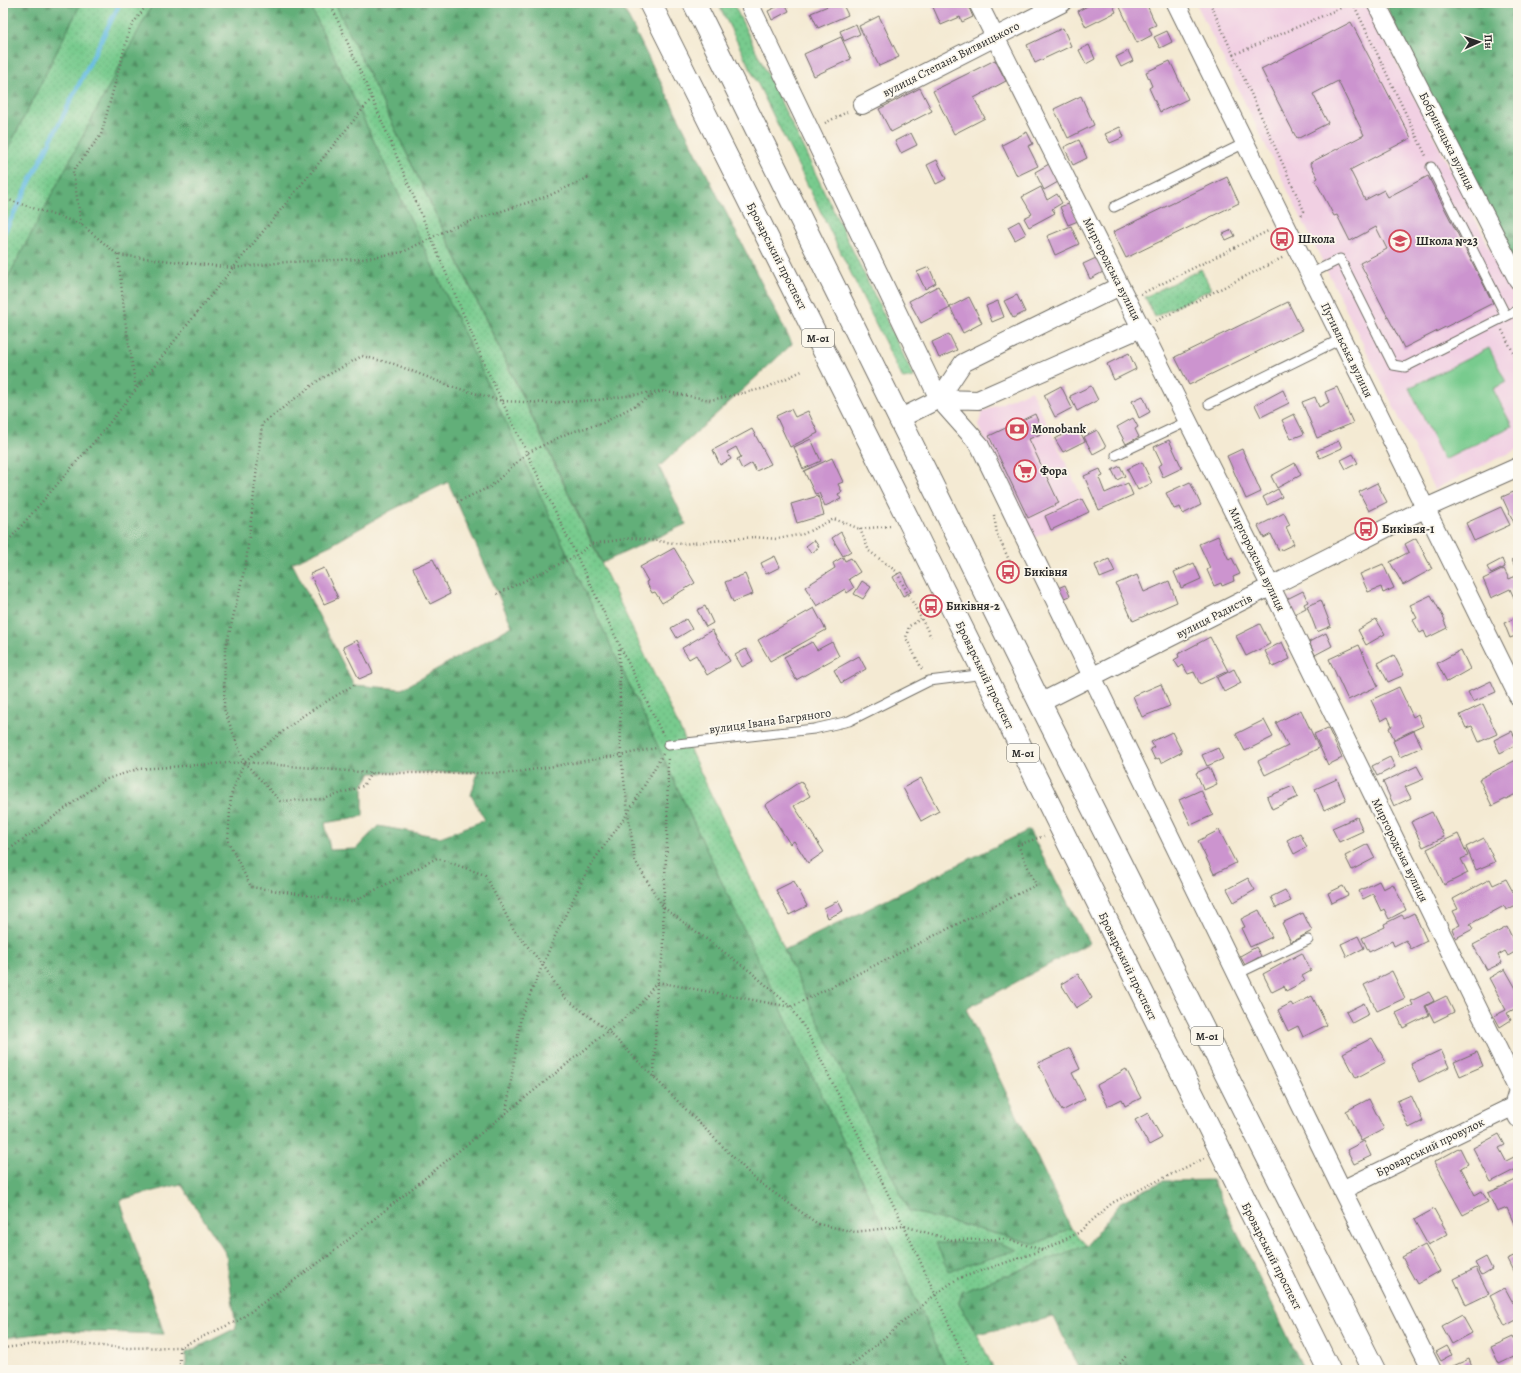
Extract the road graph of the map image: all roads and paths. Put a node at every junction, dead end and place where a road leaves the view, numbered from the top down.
1 (148, 3) edge
2 (330, 3) edge
3 (650, 3) edge
4 (694, 3) edge
5 (749, 3) edge
6 (978, 3) edge
7 (1062, 3) edge
8 (1176, 3) edge
9 (1210, 3) edge
10 (1352, 3) edge
11 (1376, 3) edge
12 (995, 37) junction
13 (1233, 55) junction
14 (372, 98) junction
15 (862, 105) joint
16 (810, 130) junction
17 (1245, 144) junction
18 (1431, 167) joint
19 (590, 178) dead end
20 (3, 198) edge
21 (1114, 207) dead end
22 (1285, 223) junction
23 (81, 224) junction
24 (431, 238) junction
25 (1298, 250) junction
26 (118, 255) junction
27 (233, 268) junction
28 (1310, 274) junction
29 (1518, 280) edge
30 (1124, 293) junction
31 (1518, 310) edge
32 (1506, 316) junction
33 (1497, 321) junction
34 (1141, 328) junction
35 (1341, 339) junction
36 (1518, 362) edge
37 (802, 371) dead end
38 (136, 389) junction
39 (661, 391) junction
40 (939, 399) junction
41 (502, 401) junction
42 (1209, 404) dead end
43 (899, 419) junction
44 (1188, 420) junction
45 (527, 453) junction
46 (1116, 455) dead end
47 (1518, 467) edge
48 (1003, 494) junction
49 (457, 502) dead end
50 (1426, 508) junction
51 (911, 525) junction
52 (860, 529) junction
53 (3, 547) edge
54 (576, 556) junction
55 (1020, 568) dead end
56 (1271, 587) junction
57 (497, 594) dead end
58 (921, 619) junction
59 (931, 637) dead end
60 (619, 645) junction
61 (984, 674) junction
62 (1093, 678) junction
63 (929, 681) junction
64 (354, 685) dead end
65 (1518, 696) edge
66 (1040, 703) junction
67 (668, 745) junction
68 (621, 755) junction
69 (244, 762) junction
70 (371, 773) junction
71 (628, 812) junction
72 (1062, 830) junction
73 (4, 854) edge
74 (3, 863) edge
75 (663, 907) junction
76 (1308, 940) dead end
77 (543, 965) junction
78 (1237, 974) junction
79 (657, 982) junction
80 (791, 1006) junction
81 (608, 1031) junction
82 (654, 1077) junction
83 (3, 1078) edge
84 (1516, 1110) edge
85 (506, 1114) junction
86 (1220, 1151) junction
87 (1342, 1190) junction
88 (3, 1216) edge
89 (904, 1226) junction
90 (1044, 1250) junction
91 (936, 1294) junction
92 (180, 1347) junction
93 (3, 1348) edge
94 (1126, 1356) dead end
95 (180, 1370) edge
96 (846, 1370) edge
97 (970, 1370) edge
98 (1115, 1370) edge
99 (1330, 1370) edge
100 (1374, 1370) edge
101 (1432, 1370) edge

1 - 23 path
2 - 14 path
3 - 51 highway, Броварський проспект / М-01
4 - 43 highway, М-01
5 - 16 street
6 - 12 street, Миргородська вулиця
7 - 12 street, вулиця Степана Витвицького
8 - 17 street, Путивльська вулиця
9 - 13 path
10 - 13 path
10 - 18 path
11 - 29 street, Бобринецька вулиця
12 - 15 street, вулиця Степана Витвицького
12 - 30 street, Миргородська вулиця
13 - 22 path
14 - 24 path
14 - 27 path
15 - 16 path
16 - 40 street
17 - 21 lane
17 - 22 street, Путивльська вулиця
18 - 32 lane
19 - 24 path
20 - 23 path
22 - 25 street, Путивльська вулиця
22 - 30 path
23 - 26 path
24 - 27 path
24 - 41 path
25 - 28 street, Путивльська вулиця
25 - 34 path
26 - 27 path
26 - 38 path
27 - 38 path
28 - 33 lane
28 - 35 street, Путивльська вулиця
30 - 34 street, Миргородська вулиця
30 - 40 street
31 - 32 lane
32 - 33 lane
33 - 36 path
34 - 40 street
34 - 44 street, Миргородська вулиця
35 - 42 lane
35 - 50 street, Путивльська вулиця
37 - 39 path
38 - 53 path
39 - 41 path
39 - 45 path
40 - 43 street
40 - 48 street
41 - 45 path
41 - 69 path
43 - 66 highway, М-01
44 - 46 lane
44 - 56 street, Миргородська вулиця
45 - 49 path
45 - 54 path
47 - 50 street, вулиця Радистів
48 - 55 path
48 - 62 street
50 - 56 street, вулиця Радистів
50 - 65 street, Путивльська вулиця
51 - 52 path
51 - 61 highway, Броварський проспект / М-01
52 - 54 path
52 - 58 path
54 - 57 path
54 - 60 path
56 - 62 street, вулиця Радистів
56 - 84 street, Миргородська вулиця
58 - 59 path
58 - 63 path
60 - 67 path
60 - 68 path
61 - 63 lane, вулиця Івана Багряного
61 - 72 highway, Броварський проспект / М-01
62 - 66 street, вулиця Радистів
62 - 78 street
63 - 67 lane, вулиця Івана Багряного
64 - 69 path
66 - 100 highway, М-01
67 - 68 path
67 - 71 path
67 - 75 path
68 - 70 path
68 - 71 path
69 - 70 path
69 - 70 path
69 - 73 path
69 - 77 path
71 - 75 path
71 - 77 path
72 - 80 path
72 - 86 highway, Броварський проспект / М-01
73 - 74 path
75 - 79 path
75 - 80 path
76 - 78 lane
77 - 81 path
77 - 85 path
78 - 87 street
79 - 80 path
79 - 81 path
79 - 82 path
80 - 89 path
81 - 82 path
81 - 85 path
82 - 89 path
83 - 88 path
84 - 87 street, Броварський провулок
85 - 92 path
86 - 90 path
86 - 99 highway, Броварський проспект / М-01
87 - 101 street
89 - 90 path
89 - 91 path
90 - 91 path
91 - 96 path
91 - 97 path
92 - 93 path
92 - 95 path
94 - 98 path

